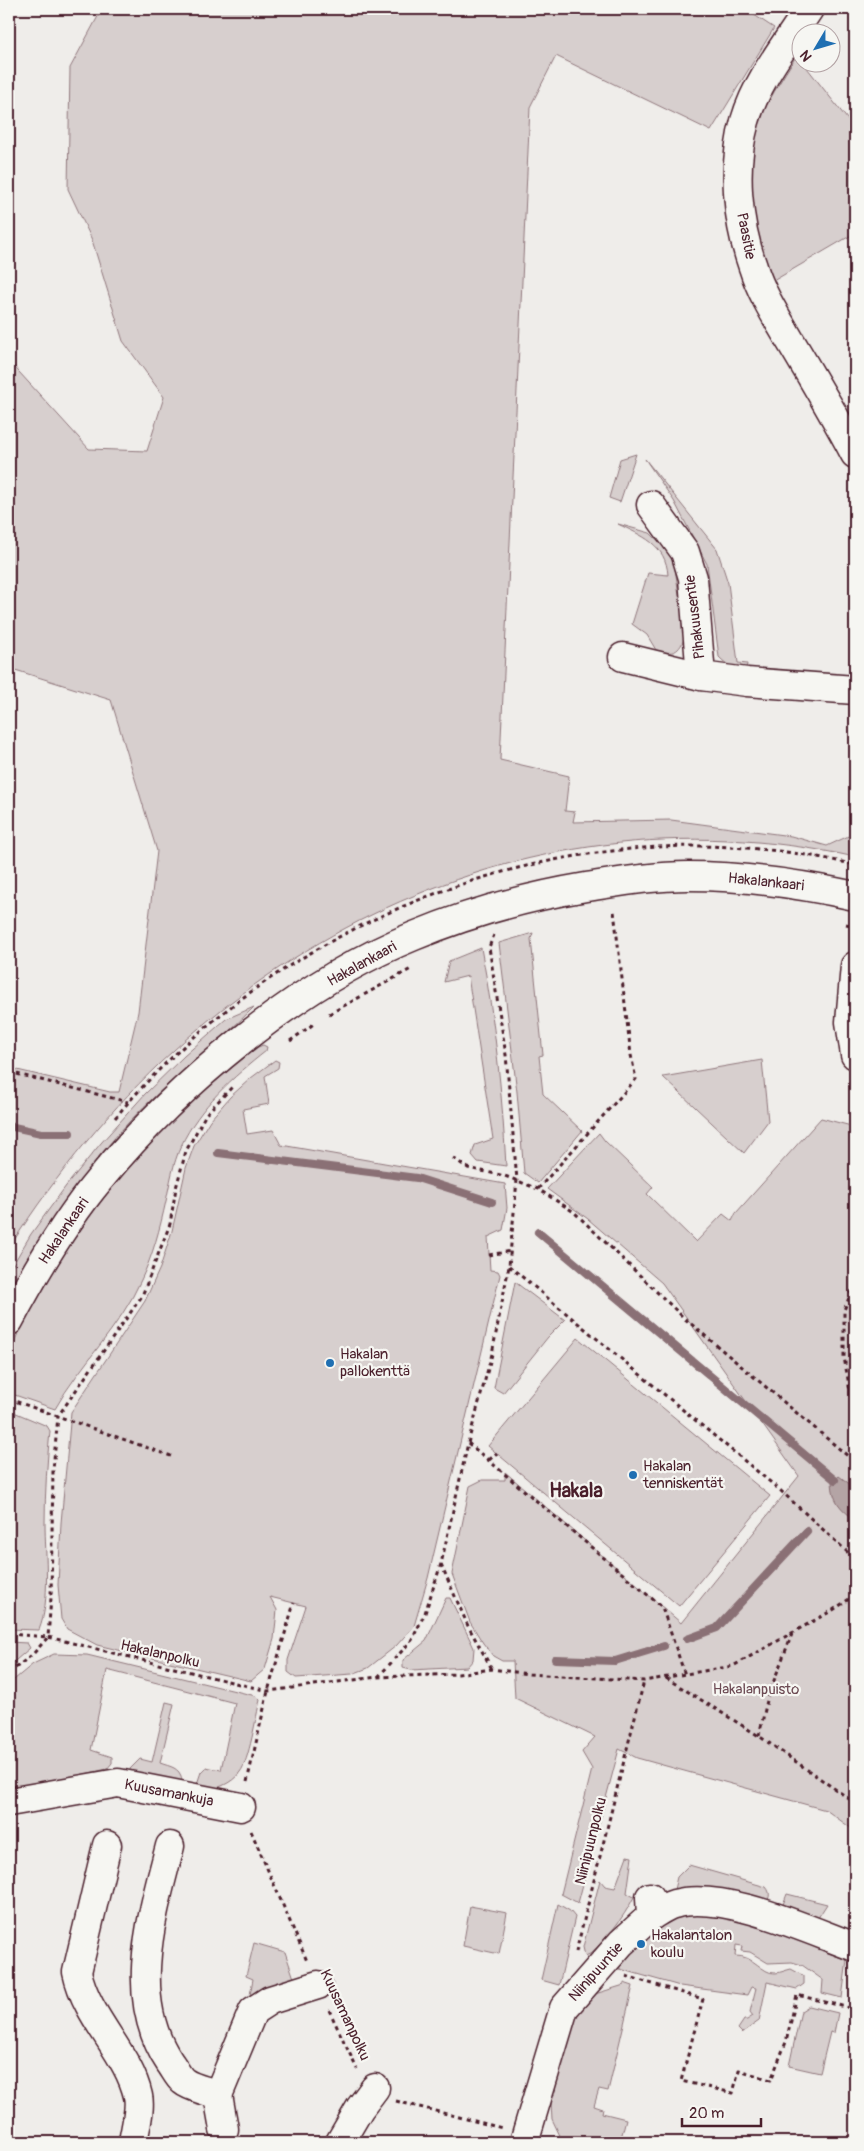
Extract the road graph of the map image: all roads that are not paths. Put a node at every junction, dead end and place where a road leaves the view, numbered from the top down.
1 (809, 9) edge
2 (855, 454) edge
3 (652, 505) dead end
4 (623, 657) dead end
5 (701, 676) junction
6 (855, 690) edge
7 (855, 896) edge
8 (855, 966) edge
9 (855, 1056) edge
10 (9, 1321) edge
11 (9, 1802) edge
12 (241, 1807) road end
13 (107, 1845) dead end
14 (170, 1846) dead end
15 (855, 1947) edge
16 (318, 1985) road end
17 (375, 2088) road end
18 (218, 2095) junction
19 (224, 2129) dead end
20 (526, 2138) edge
21 (133, 2142) edge
22 (340, 2142) edge

1 - 2 street, Paasitie
3 - 5 street, Pihakuusentie
4 - 5 street
5 - 6 street, Pihakuusentie
7 - 10 street, Hakalankaari
8 - 9 street
11 - 12 street, Kuusamankuja
13 - 21 street
14 - 18 street
15 - 20 street, Niinipuuntie
16 - 18 street
17 - 22 street
18 - 19 street

